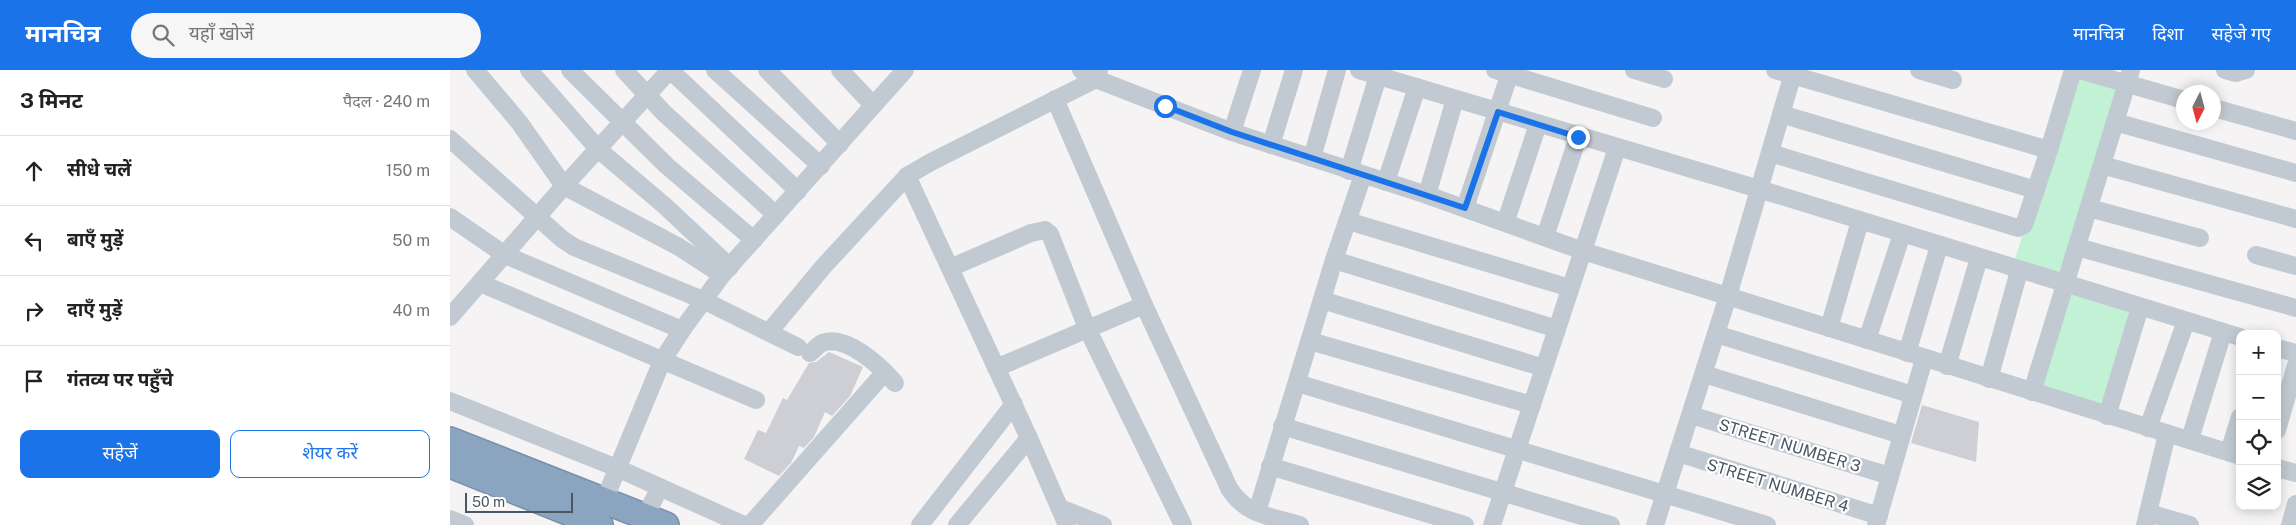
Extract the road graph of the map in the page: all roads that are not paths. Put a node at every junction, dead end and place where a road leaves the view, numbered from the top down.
1 (475, 70) edge
2 (529, 70) edge
3 (570, 70) edge
4 (624, 70) edge
5 (715, 70) edge
6 (767, 70) edge
7 (840, 70) edge
8 (905, 70) edge
9 (1081, 70) edge
10 (1252, 70) edge
11 (1294, 70) edge
12 (1338, 70) edge
13 (1360, 70) edge
14 (1634, 70) edge
15 (1775, 70) edge
16 (1919, 70) edge
17 (2073, 70) edge
18 (2080, 70) edge
19 (2225, 70) edge
20 (2246, 70) edge
21 (1505, 72) edge
22 (1793, 73) edge
23 (1098, 75) edge
24 (1378, 76) junction
25 (2129, 77) edge
26 (1664, 79) dead end
27 (1953, 80) dead end
28 (1417, 88) junction
29 (647, 96) junction
30 (2176, 97) edge
31 (1455, 99) junction
32 (1055, 100) junction
33 (873, 106) junction
34 (2221, 110) edge
35 (1498, 112) junction
36 (1781, 114) junction
37 (1653, 118) dead end
38 (623, 122) junction
39 (2115, 122) junction
40 (1538, 124) junction
41 (2296, 131) edge
42 (1232, 132) junction
43 (1578, 137) junction
44 (450, 139) edge
45 (840, 144) junction
46 (1271, 145) junction
47 (1617, 148) junction
48 (599, 150) junction
49 (2049, 150) junction
50 (1770, 153) junction
51 (1312, 158) junction
52 (2102, 165) junction
53 (821, 166) junction
54 (1356, 173) junction
55 (2296, 173) edge
56 (907, 176) junction
57 (1386, 182) junction
58 (564, 186) junction
59 (1759, 189) junction
60 (2036, 190) junction
61 (798, 191) junction
62 (1427, 194) junction
63 (1465, 208) junction
64 (2089, 208) junction
65 (776, 215) junction
66 (450, 217) edge
67 (539, 217) junction
68 (2296, 220) edge
69 (1348, 221) junction
70 (1860, 221) junction
71 (1506, 222) junction
72 (1902, 234) junction
73 (1545, 237) junction
74 (2200, 238) dead end
75 (754, 240) junction
76 (1940, 246) junction
77 (2077, 247) junction
78 (1583, 251) junction
79 (505, 255) junction
80 (2256, 255) dead end
81 (1979, 258) junction
82 (1334, 260) junction
83 (2296, 266) edge
84 (950, 268) junction
85 (726, 271) junction
86 (2019, 271) junction
87 (480, 283) junction
88 (2065, 285) junction
89 (1570, 288) junction
90 (1728, 296) junction
91 (703, 300) junction
92 (1322, 300) junction
93 (1144, 305) junction
94 (2140, 307) junction
95 (2296, 308) edge
96 (453, 309) edge
97 (2186, 321) junction
98 (1087, 328) junction
99 (1829, 328) junction
100 (1557, 329) junction
101 (682, 330) junction
102 (769, 332) junction
103 (1716, 334) junction
104 (2232, 335) edge
105 (1310, 340) junction
106 (1867, 340) junction
107 (2281, 349) edge
108 (2296, 352) edge
109 (1907, 353) junction
110 (1924, 359) junction
111 (662, 361) junction
112 (2296, 365) edge
113 (1948, 366) junction
114 (996, 368) junction
115 (1544, 368) junction
116 (1704, 374) junction
117 (1989, 379) junction
118 (1297, 383) junction
119 (2032, 392) junction
120 (1913, 395) junction
121 (756, 400) dead end
122 (450, 401) edge
123 (1014, 404) junction
124 (1532, 405) junction
125 (1691, 414) junction
126 (2107, 416) junction
127 (2240, 420) edge
128 (2280, 420) edge
129 (1282, 426) junction
130 (2148, 428) junction
131 (2167, 434) junction
132 (1901, 435) junction
133 (1029, 438) junction
134 (2190, 439) junction
135 (450, 440) edge
136 (1517, 449) junction
137 (1678, 453) junction
138 (2234, 454) edge
139 (450, 465) edge
140 (1270, 466) junction
141 (617, 468) junction
142 (2281, 469) edge
143 (2296, 473) edge
144 (1890, 476) junction
145 (660, 488) junction
146 (1503, 492) junction
147 (1665, 493) junction
148 (604, 501) junction
149 (2296, 504) edge
150 (1060, 508) junction
151 (1257, 512) junction
152 (450, 519) edge
153 (2146, 519) edge
154 (1877, 521) edge
155 (651, 522) edge
156 (465, 525) edge
157 (600, 525) edge
158 (744, 525) edge
159 (750, 525) edge
160 (920, 525) edge
161 (958, 525) edge
162 (1068, 525) edge
163 (1103, 525) edge
164 (1183, 525) edge
165 (1300, 525) edge
166 (1465, 525) edge
167 (1492, 525) edge
168 (1611, 525) edge
169 (1655, 525) edge
170 (1767, 525) edge
171 (2190, 525) edge
172 (2290, 525) edge

1 - 58 street
2 - 48 street
3 - 38 street
4 - 29 street
5 - 53 street
6 - 45 street
7 - 33 street
8 - 33 street
9 - 23 street
10 - 42 street
11 - 46 street
12 - 51 street
13 - 24 street
14 - 26 street
15 - 22 street
16 - 27 street
17 - 49 street
18 - 25 street
19 - 20 street
21 - 35 street
21 - 37 street
22 - 36 street
22 - 49 street
23 - 32 street
23 - 42 street
24 - 28 street
24 - 54 street
25 - 30 street
25 - 39 street
28 - 31 street
28 - 57 street
29 - 38 street
29 - 61 street
29 - 65 street
31 - 35 street
31 - 62 street
32 - 56 street
32 - 93 street
33 - 45 street
34 - 41 street
35 - 40 street
35 - 63 street
36 - 50 street
36 - 60 street
38 - 48 street
38 - 75 street
39 - 52 street
39 - 55 street
40 - 43 street
40 - 71 street
42 - 46 street
43 - 47 street
43 - 73 street
44 - 67 street
45 - 53 street
46 - 51 street
47 - 59 street
47 - 78 street
48 - 58 street
48 - 85 street
49 - 60 street
50 - 59 street
50 - 60 street
51 - 54 street
52 - 64 street
52 - 68 street
53 - 61 street
54 - 57 street
54 - 69 street
56 - 84 street
56 - 102 street
57 - 62 street
58 - 67 street
58 - 85 street
59 - 70 street
59 - 90 street
61 - 65 street
62 - 63 street
63 - 71 street
64 - 74 street
64 - 77 street
65 - 75 street
66 - 79 street
67 - 79 street
67 - 91 street
69 - 82 street
69 - 89 street
70 - 72 street
70 - 99 street
71 - 73 street
72 - 76 street
72 - 106 street
73 - 78 street
75 - 85 street
76 - 81 street
76 - 109 street
77 - 88 street
77 - 95 street
78 - 89 street
78 - 90 street
79 - 87 street
79 - 101 street
80 - 83 street
81 - 86 street
81 - 113 street
82 - 92 street
82 - 100 street
84 - 98 street
84 - 114 street
85 - 91 street
86 - 88 street
86 - 117 street
87 - 96 street
87 - 111 street
88 - 94 street
88 - 119 street
89 - 100 street
90 - 99 street
90 - 103 street
91 - 101 street
91 - 102 street
92 - 105 street
92 - 115 street
93 - 98 street
93 - 151 street
94 - 97 street
94 - 126 street
97 - 104 street
97 - 130 street
98 - 114 street
98 - 164 street
99 - 106 street
100 - 115 street
101 - 111 street
102 - 159 street
103 - 116 street
103 - 120 street
104 - 134 street
105 - 118 street
105 - 124 street
106 - 109 street
107 - 108 street
109 - 110 street
110 - 113 street
110 - 120 street
111 - 121 street
111 - 141 street
112 - 128 street
113 - 117 street
114 - 123 street
115 - 124 street
116 - 125 street
116 - 132 street
117 - 119 street
118 - 129 street
118 - 136 street
119 - 126 street
120 - 132 street
122 - 141 street
123 - 133 street
123 - 160 street
124 - 136 street
125 - 137 street
125 - 144 street, STREET NUMBER 3
126 - 130 street
127 - 138 street
129 - 140 street
129 - 146 street
130 - 131 street
131 - 134 street
131 - 153 street
132 - 144 street
133 - 150 street
133 - 161 street
134 - 138 street
135 - 148 highway
136 - 146 street
136 - 147 street
137 - 147 street
137 - 154 street, STREET NUMBER 4
139 - 157 highway
140 - 151 street
140 - 166 street
141 - 145 street
141 - 148 street
142 - 143 street
144 - 154 street
145 - 155 street
145 - 158 street
146 - 167 street
146 - 168 street
147 - 169 street
147 - 170 street
148 - 155 highway
149 - 172 street
150 - 162 street
150 - 163 street
151 - 165 street
152 - 156 street
153 - 171 street

